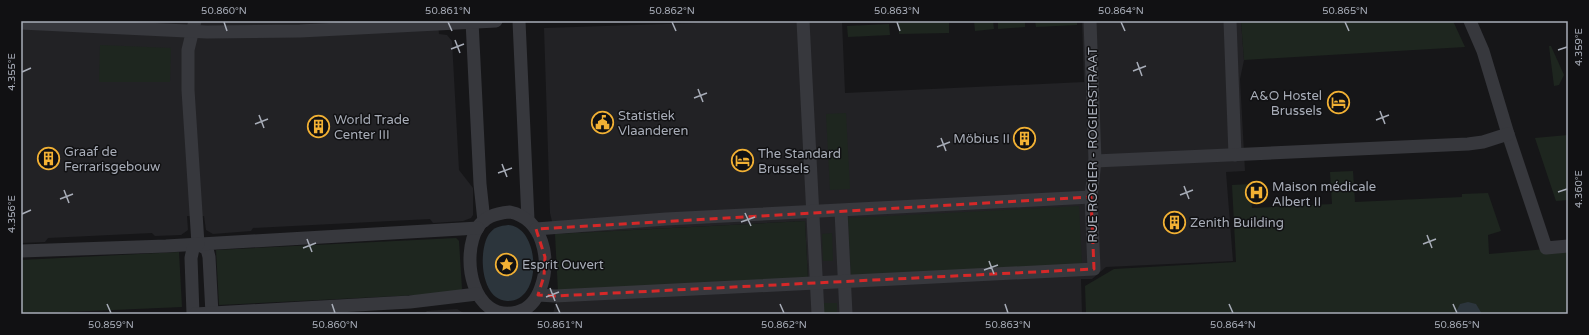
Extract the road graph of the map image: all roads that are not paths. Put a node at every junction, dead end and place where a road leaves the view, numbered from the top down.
1 (496, 21) edge
2 (519, 21) edge
3 (803, 21) edge
4 (1090, 21) edge
5 (1230, 21) edge
6 (1470, 21) edge
7 (472, 22) edge
8 (21, 23) edge
9 (66, 23) edge
10 (194, 26) edge
11 (1508, 134) junction
12 (1235, 155) junction
13 (1095, 161) junction
14 (1090, 197) junction
15 (841, 211) junction
16 (813, 213) junction
17 (481, 224) junction
18 (532, 224) junction
19 (198, 244) junction
20 (1568, 246) edge
21 (21, 251) edge
22 (844, 281) junction
23 (816, 282) junction
24 (477, 294) junction
25 (538, 295) junction
26 (194, 314) edge
27 (212, 314) edge
28 (818, 314) edge
29 (846, 314) edge

1 - 7 street
2 - 18 street
3 - 16 street
4 - 13 street, RUE ROGIER - ROGIERSTRAAT
5 - 12 street
6 - 11 street
7 - 10 street
7 - 17 street
8 - 9 street
9 - 10 street
10 - 19 street
11 - 12 street
11 - 20 street
12 - 13 street
13 - 14 street, RUE ROGIER - ROGIERSTRAAT
14 - 15 street
14 - 22 street, RUE ROGIER - ROGIERSTRAAT
15 - 16 street
15 - 22 street
16 - 18 street
16 - 23 street
17 - 18 street
17 - 19 street
17 - 24 street
18 - 25 street
19 - 21 street
19 - 26 street
19 - 27 street
22 - 23 street
22 - 29 street
23 - 25 street
23 - 28 street
24 - 25 street
24 - 27 street
26 - 27 street

